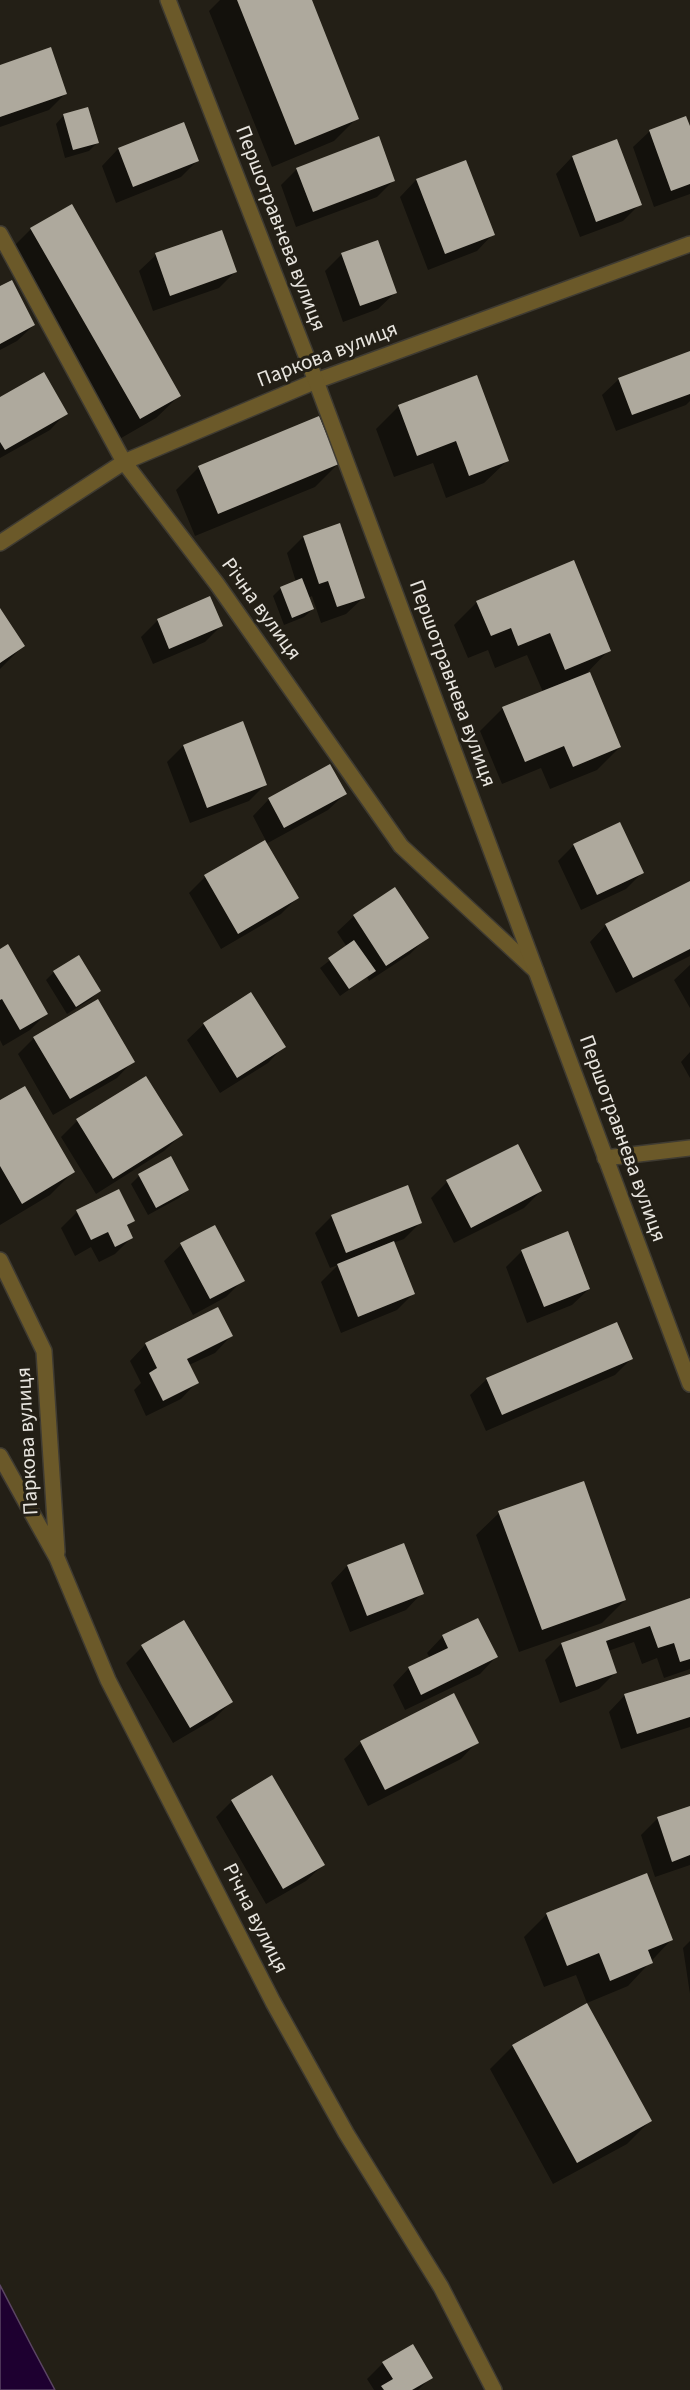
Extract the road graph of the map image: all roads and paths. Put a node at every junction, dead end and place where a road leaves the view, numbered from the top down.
1 (168, 0) edge
2 (0, 234) edge
3 (690, 244) edge
4 (315, 381) junction
5 (124, 462) junction
6 (0, 543) edge
7 (536, 971) junction
8 (690, 1148) edge
9 (605, 1158) junction
10 (0, 1260) edge
11 (690, 1384) edge
12 (0, 1456) edge
13 (57, 1558) junction
14 (494, 2390) edge

1 - 4 street, Першотравнева вулиця
2 - 5 street, Річна вулиця
3 - 4 street, Паркова вулиця
4 - 5 street, Паркова вулиця
4 - 7 street, Першотравнева вулиця
5 - 6 street, Паркова вулиця
5 - 7 street, Річна вулиця
7 - 9 street, Першотравнева вулиця
8 - 9 street
9 - 11 street, Першотравнева вулиця
10 - 13 street, Паркова вулиця
12 - 13 street, Річна вулиця
13 - 14 street, Річна вулиця

